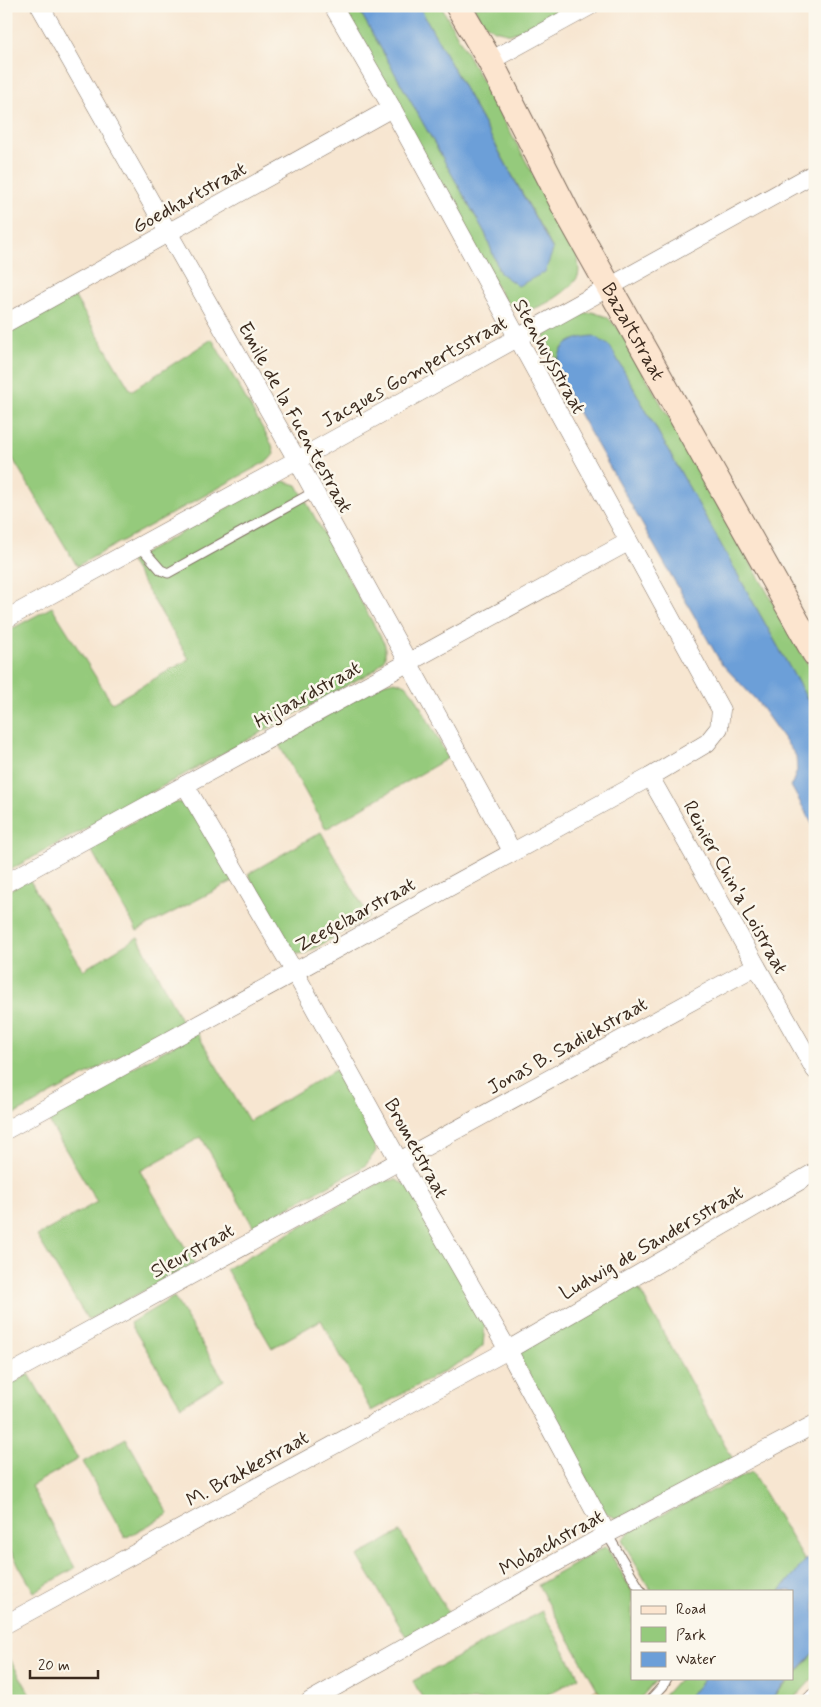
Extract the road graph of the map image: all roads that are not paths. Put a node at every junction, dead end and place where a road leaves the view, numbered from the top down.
1 (40, 6) edge
2 (333, 6) edge
3 (458, 6) edge
4 (590, 6) edge
5 (490, 61) junction
6 (392, 108) junction
7 (813, 179) edge
8 (167, 233) junction
9 (609, 286) junction
10 (6, 323) edge
11 (516, 338) junction
12 (296, 460) junction
13 (314, 492) junction
14 (628, 542) junction
15 (140, 546) junction
16 (6, 619) edge
17 (815, 654) edge
18 (409, 662) junction
19 (719, 728) joint
20 (650, 777) junction
21 (185, 785) junction
22 (512, 851) junction
23 (6, 883) edge
24 (756, 966) junction
25 (294, 972) junction
26 (815, 1070) edge
27 (6, 1130) edge
28 (399, 1161) junction
29 (815, 1172) edge
30 (508, 1350) junction
31 (6, 1376) edge
32 (815, 1424) edge
33 (607, 1534) junction
34 (640, 1590) edge
35 (6, 1624) edge
36 (666, 1680) edge
37 (815, 1697) edge
38 (310, 1701) edge
39 (649, 1701) edge
40 (812, 1701) edge

1 - 8 street, Emile de la Fuentestraat
2 - 6 street, Stenhuysstraat
3 - 5 street, Bazaltstraat
4 - 5 street
5 - 9 street, Bazaltstraat
6 - 8 street, Goedhartstraat
6 - 11 street, Stenhuysstraat
7 - 9 street, Jacques Gompertsstraat
8 - 10 street, Goedhartstraat
8 - 12 street, Emile de la Fuentestraat
9 - 11 street, Jacques Gompertsstraat
9 - 17 street, Bazaltstraat
11 - 12 street, Jacques Gompertsstraat
11 - 14 street, Stenhuysstraat
12 - 13 street, Emile de la Fuentestraat
12 - 15 street, Jacques Gompertsstraat
13 - 15 lane
13 - 18 street, Emile de la Fuentestraat
14 - 18 street, Hijlaardstraat
14 - 19 street, Stenhuysstraat
15 - 16 street, Jacques Gompertsstraat
18 - 21 street, Hijlaardstraat
18 - 22 street, Emile de la Fuentestraat
19 - 20 street, Zeegelaarstraat
20 - 22 street, Zeegelaarstraat
20 - 24 street, Reinier Chin'a Loistraat
21 - 23 street, Hijlaardstraat
21 - 25 street, Brometstraat
22 - 25 street, Zeegelaarstraat
24 - 26 street, Reinier Chin'a Loistraat
24 - 28 street, Jonas B. Sadiekstraat
25 - 27 street, Zeegelaarstraat
25 - 28 street, Brometstraat
28 - 30 street, Brometstraat
28 - 31 street, Sleurstraat
29 - 30 street, Ludwig de Sandersstraat
30 - 33 street, Brometstraat
30 - 35 street, M. Brakkestraat
32 - 33 street, Mobachstraat
33 - 34 lane
33 - 38 street, Mobachstraat
36 - 39 lane
37 - 40 street

